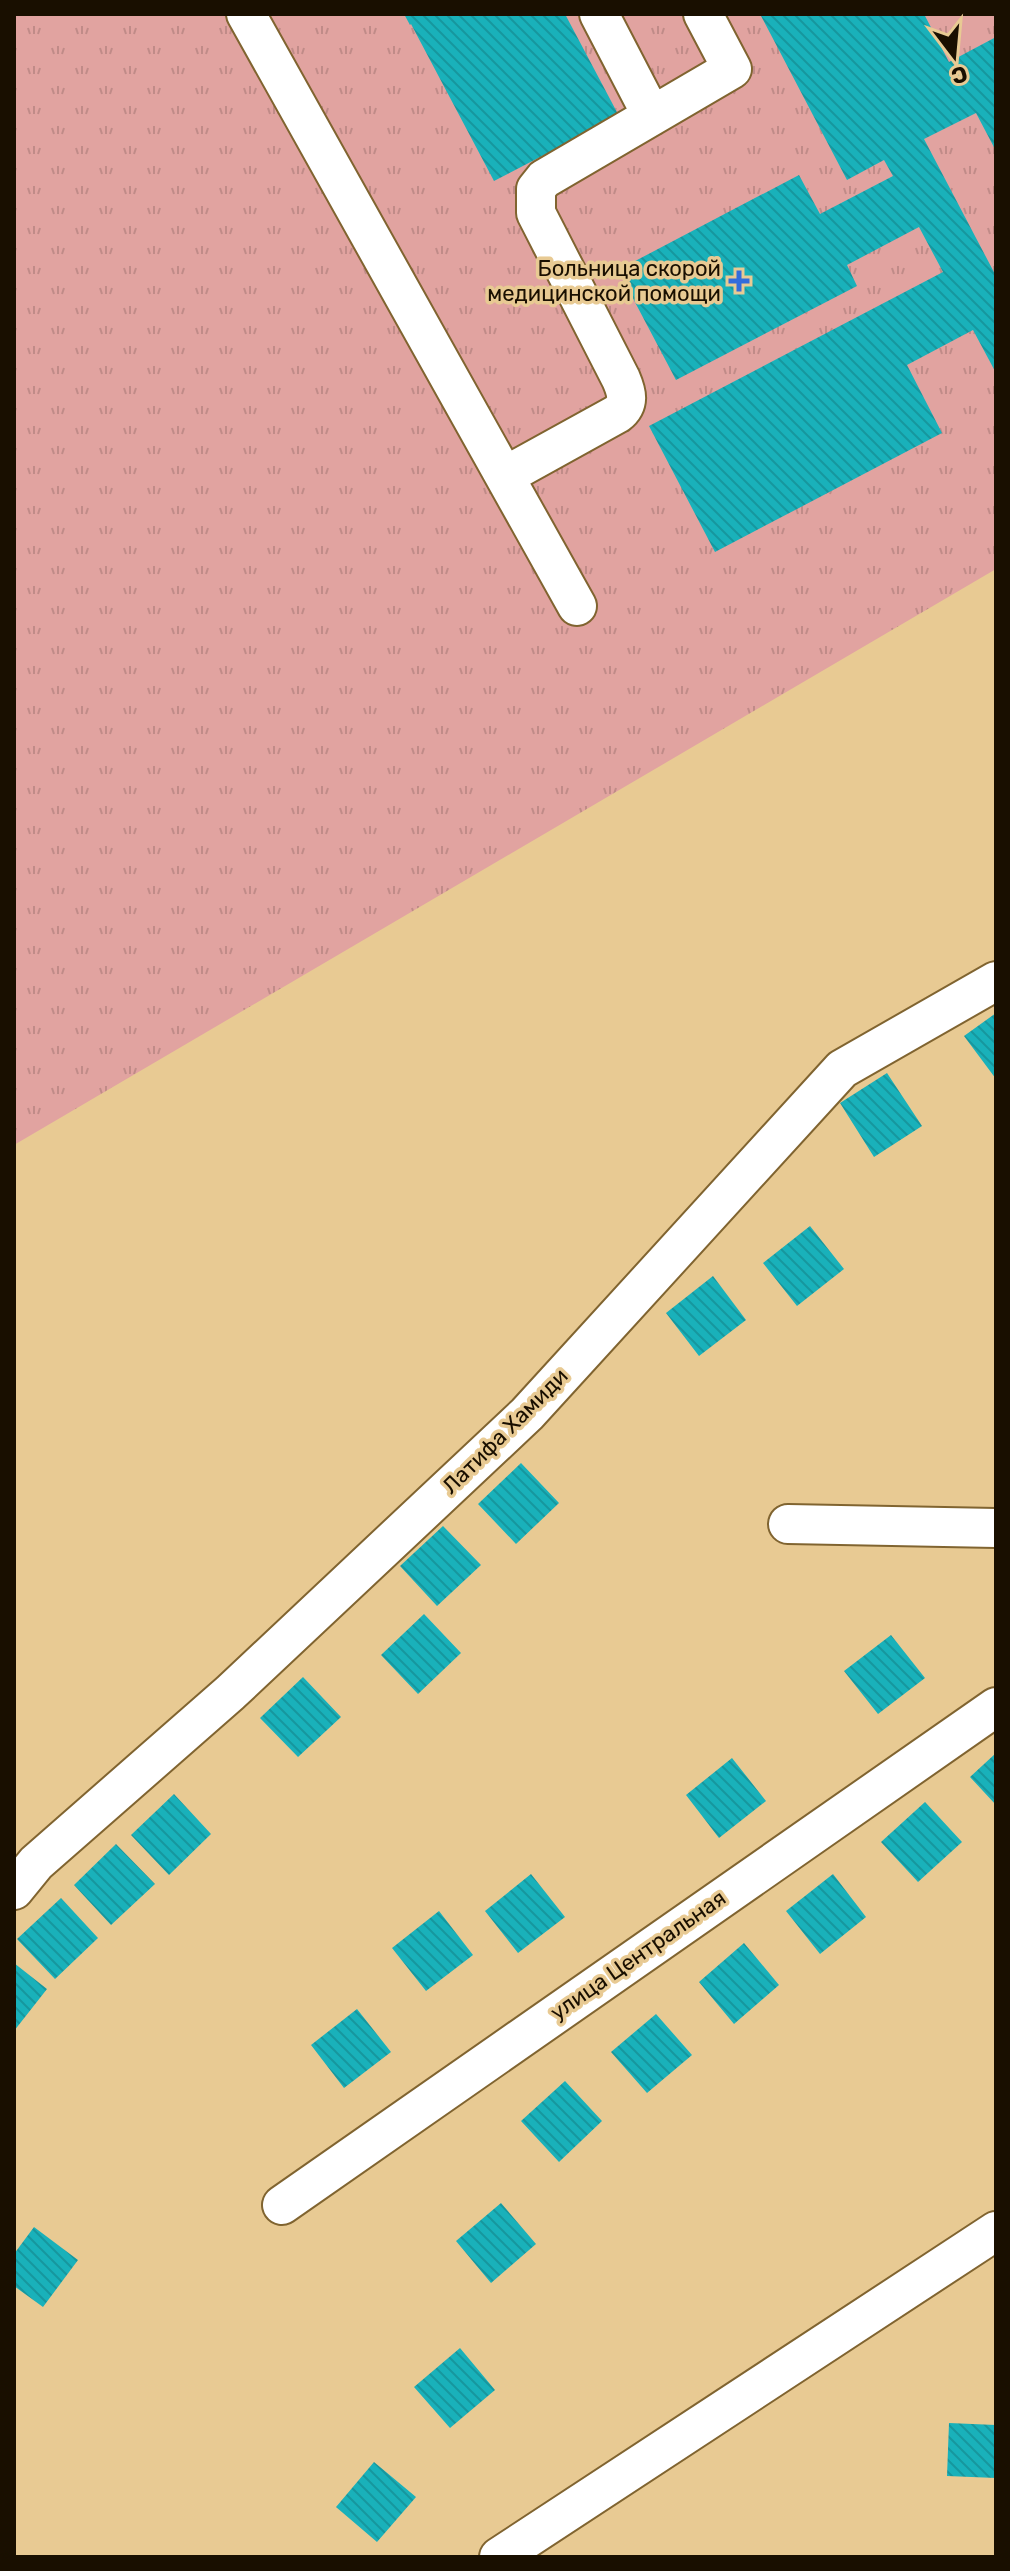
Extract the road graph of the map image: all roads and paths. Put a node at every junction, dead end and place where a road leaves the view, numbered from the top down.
1 (246, 14) edge
2 (599, 14) edge
3 (703, 14) edge
4 (652, 116) junction
5 (505, 476) junction
6 (577, 606) dead end
7 (996, 981) edge
8 (788, 1524) dead end
9 (996, 1528) edge
10 (996, 1707) edge
11 (14, 1890) edge
12 (282, 2205) dead end
13 (996, 2231) edge
14 (499, 2557) edge

1 - 5 street
2 - 4 street
3 - 4 street
4 - 5 street
5 - 6 street
7 - 11 street, Латифа Хамиди
8 - 9 street
10 - 12 street, улица Центральная
13 - 14 street

